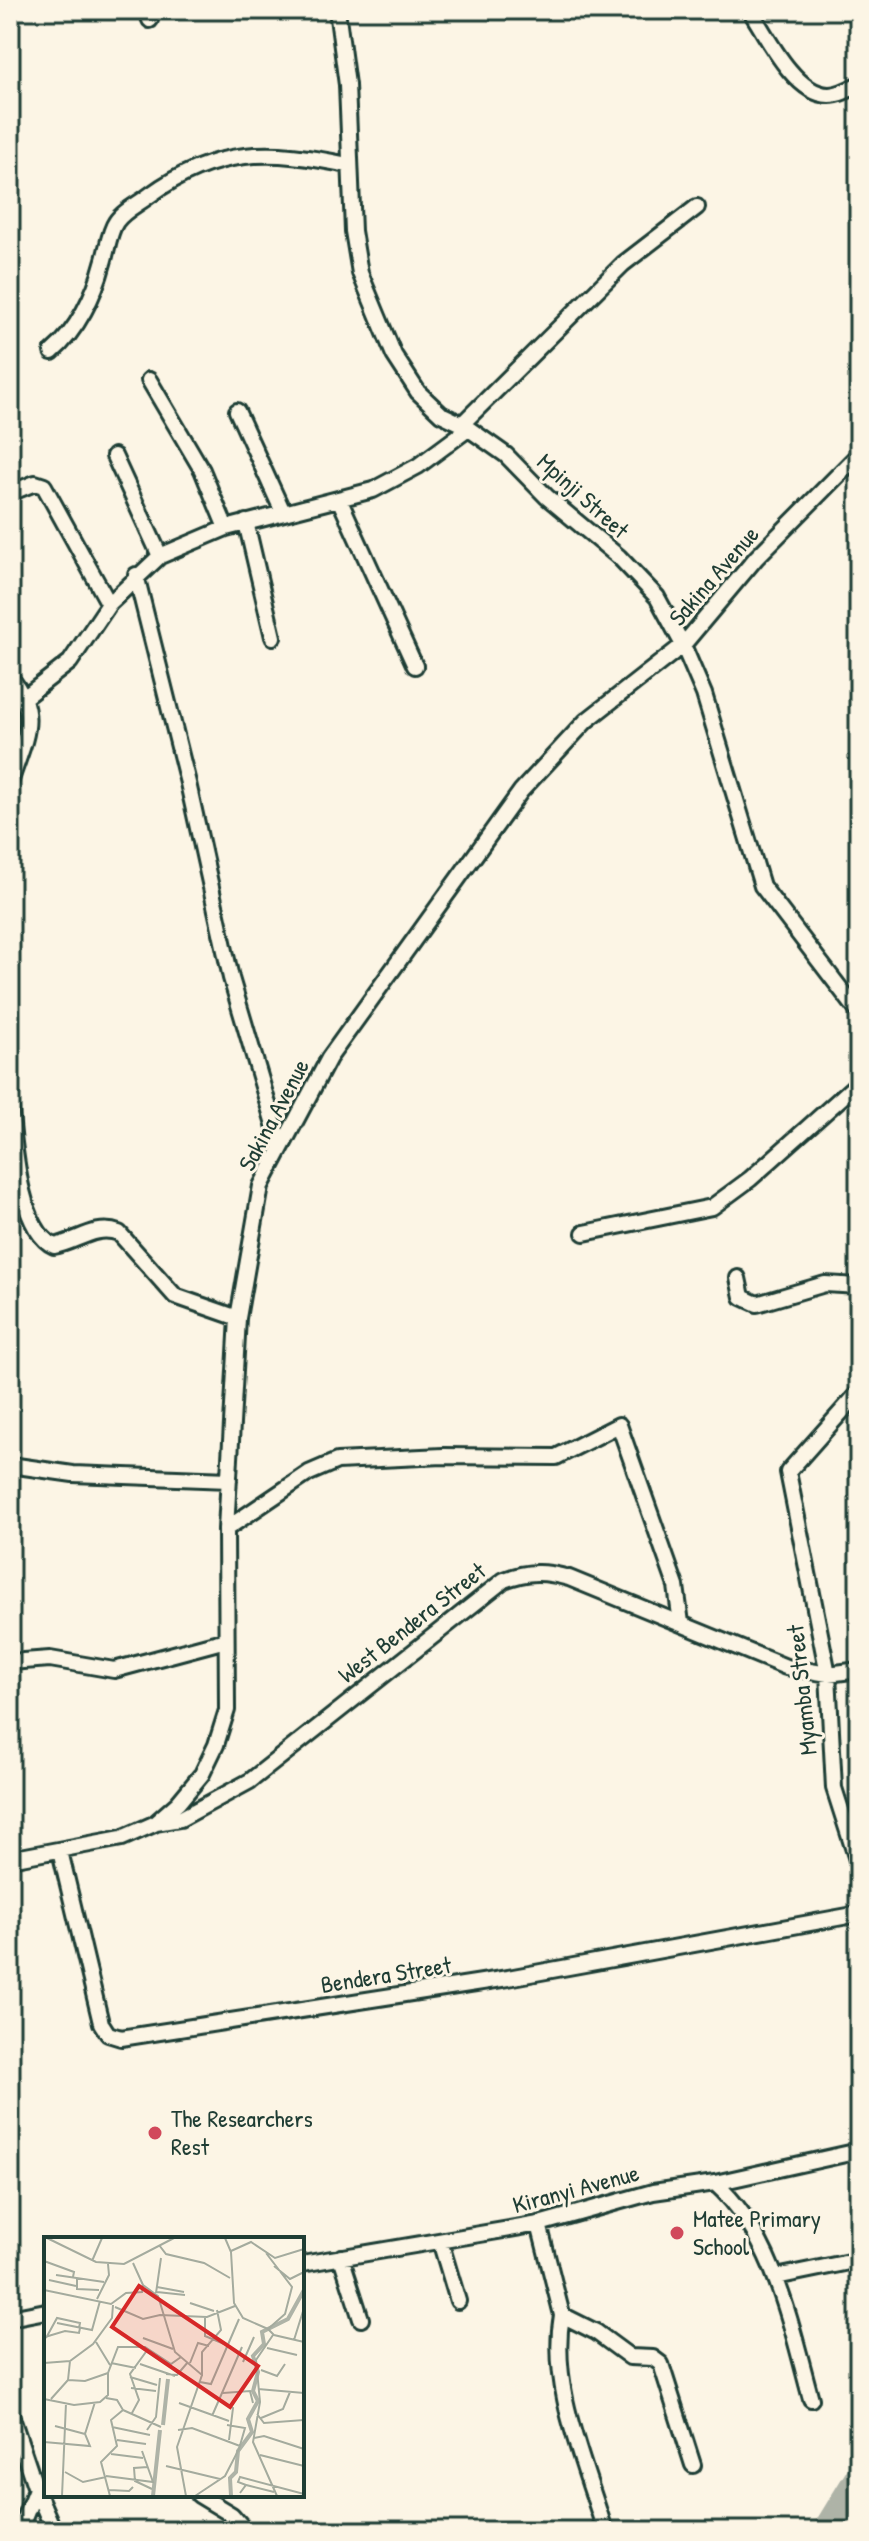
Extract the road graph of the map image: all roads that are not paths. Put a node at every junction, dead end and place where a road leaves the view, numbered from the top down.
1 (337, 10) edge
2 (750, 10) edge
3 (859, 84) edge
4 (348, 165) junction
5 (697, 207) dead end
6 (52, 352) dead end
7 (149, 380) dead end
8 (237, 411) dead end
9 (465, 426) junction
10 (859, 454) edge
11 (114, 456) dead end
12 (10, 493) edge
13 (340, 501) junction
14 (283, 512) junction
15 (246, 522) junction
16 (226, 528) junction
17 (160, 556) junction
18 (136, 575) junction
19 (109, 604) junction
20 (273, 637) dead end
21 (683, 645) junction
22 (415, 666) dead end
23 (10, 677) edge
24 (25, 697) junction
25 (15, 753) edge
26 (10, 783) edge
27 (859, 1013) edge
28 (859, 1082) edge
29 (10, 1106) edge
30 (281, 1148) junction
31 (584, 1233) dead end
32 (738, 1278) dead end
33 (859, 1286) edge
34 (238, 1318) junction
35 (859, 1392) edge
36 (10, 1465) edge
37 (229, 1480) junction
38 (226, 1529) junction
39 (681, 1623) junction
40 (226, 1640) junction
41 (10, 1662) edge
42 (859, 1670) edge
43 (828, 1674) junction
44 (154, 1824) junction
45 (60, 1851) junction
46 (10, 1859) edge
47 (859, 1866) edge
48 (859, 1914) edge
49 (859, 2151) edge
50 (715, 2183) junction
51 (539, 2224) junction
52 (440, 2241) junction
53 (341, 2257) junction
54 (859, 2260) edge
55 (304, 2264) edge
56 (776, 2277) junction
57 (458, 2301) dead end
58 (44, 2311) edge
59 (562, 2315) junction
60 (10, 2318) edge
61 (361, 2319) dead end
62 (811, 2399) dead end
63 (10, 2412) edge
64 (693, 2465) dead end
65 (36, 2489) junction
66 (202, 2497) edge
67 (19, 2531) edge
68 (54, 2531) edge
69 (246, 2531) edge
70 (605, 2531) edge

1 - 4 street, Mpinji Street
2 - 3 street
4 - 6 street
4 - 9 street, Mpinji Street
5 - 9 street
7 - 16 street
8 - 14 street
9 - 13 street
9 - 21 street, Mpinji Street
10 - 21 street, Sakina Avenue
11 - 17 street
12 - 19 street
13 - 14 street
13 - 22 street
14 - 15 street
15 - 16 street
15 - 20 street
16 - 17 street
17 - 18 street
18 - 19 street
18 - 30 street
19 - 24 street
21 - 27 street, Mpinji Street
21 - 30 street, Sakina Avenue
23 - 24 street
24 - 25 street
25 - 26 street
28 - 31 street
29 - 34 street
30 - 34 street, Sakina Avenue
32 - 33 street
34 - 37 street, Sakina Avenue
35 - 43 street, Myamba Street
36 - 37 street
37 - 38 street, Sakina Avenue
38 - 39 street
38 - 40 street, Sakina Avenue
39 - 43 street, West Bendera Street
39 - 44 street, West Bendera Street
40 - 41 street
40 - 44 street, Sakina Avenue
42 - 43 street, West Bendera Street
43 - 47 street, Myamba Street
44 - 45 street, Sakina Avenue
45 - 46 street, Sakina Avenue
45 - 48 street, Bendera Street
49 - 50 street, Kiranyi Avenue
50 - 51 street, Kiranyi Avenue
50 - 56 street
51 - 52 street, Kiranyi Avenue
51 - 59 street
52 - 53 street, Kiranyi Avenue
52 - 57 street
53 - 55 street, Kiranyi Avenue
53 - 61 street
54 - 56 street
56 - 62 street
58 - 60 street
59 - 64 street
59 - 70 street
63 - 65 street
65 - 67 street
65 - 68 street
66 - 69 street

